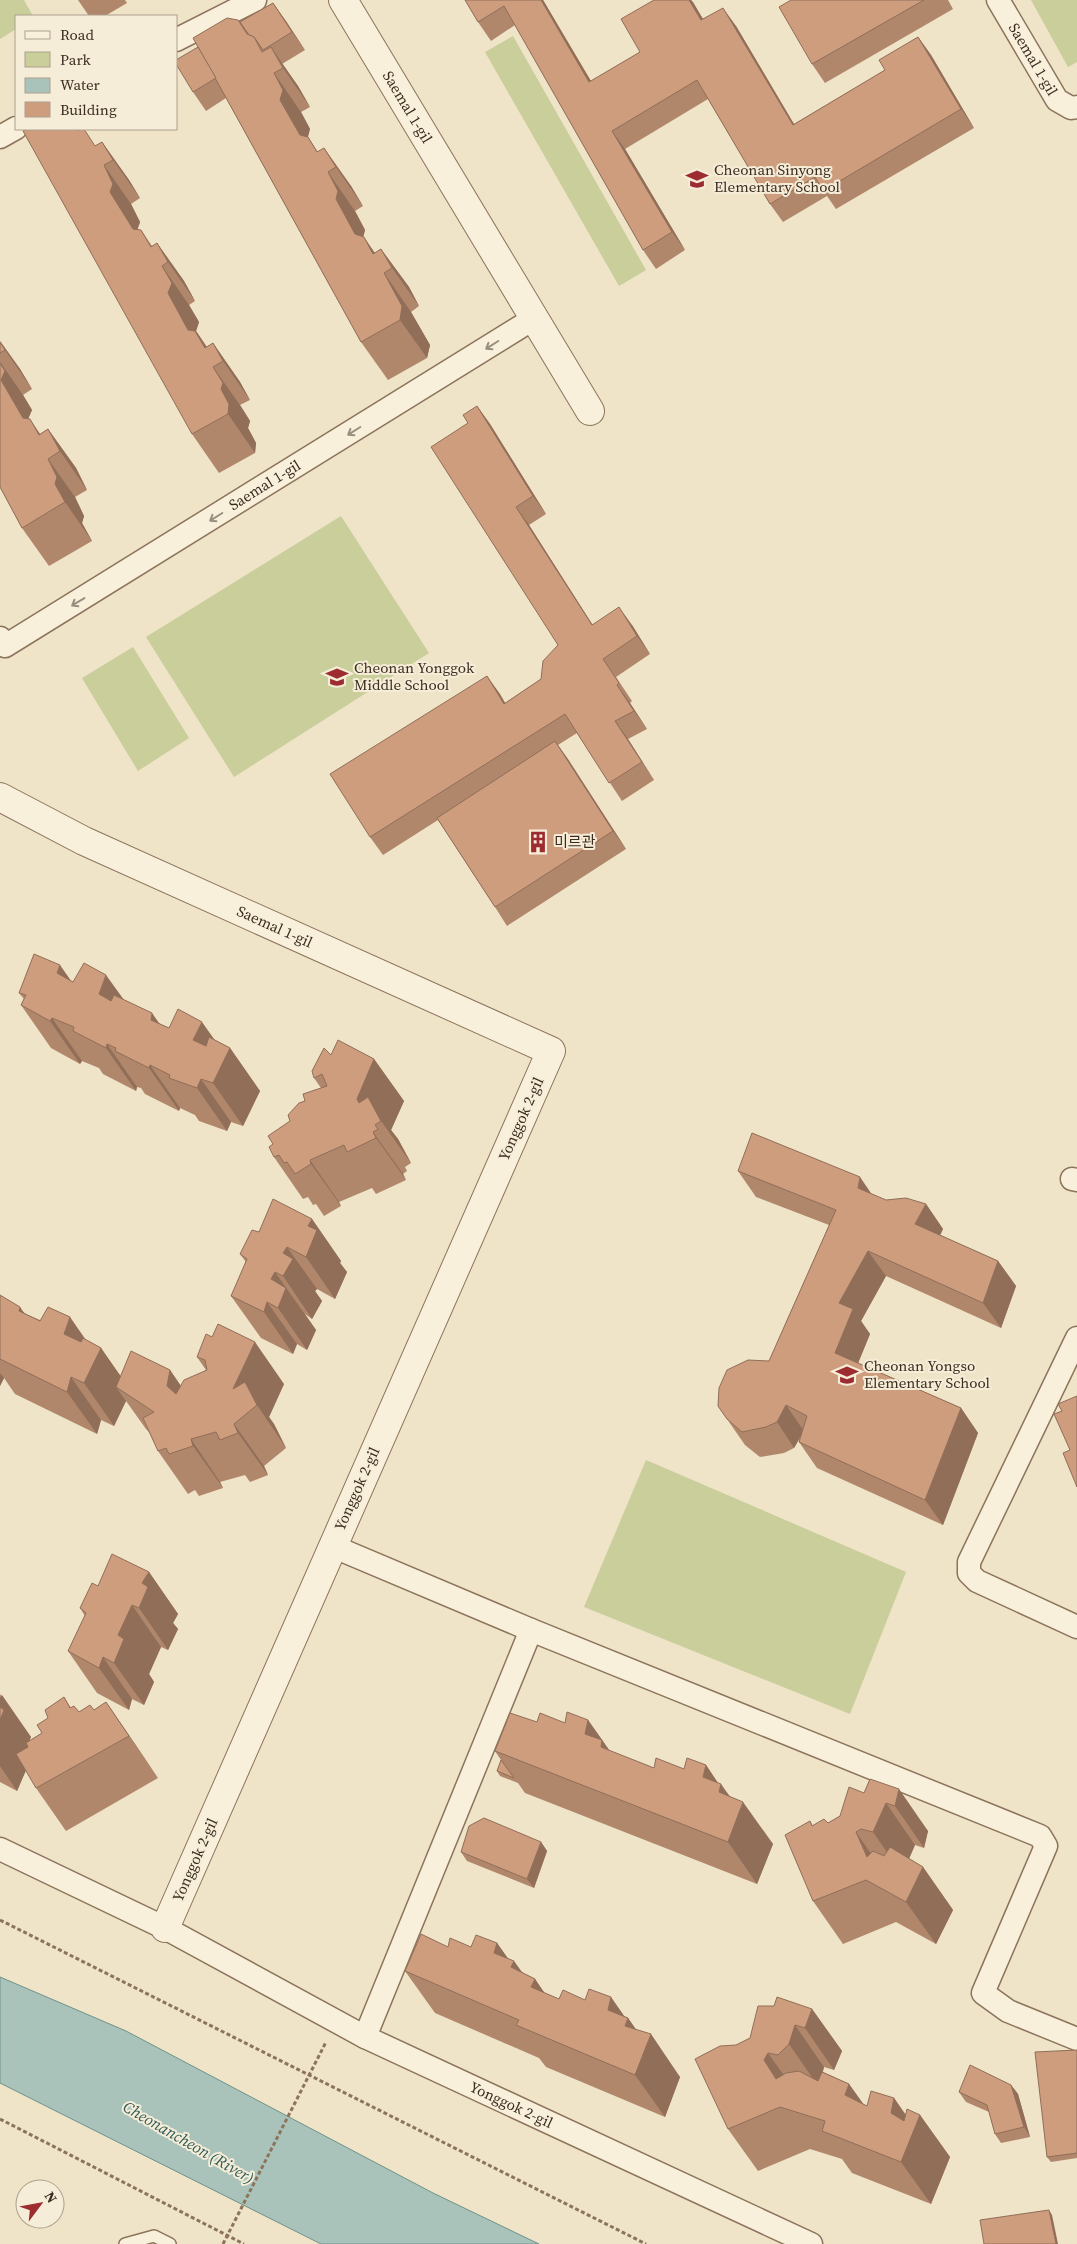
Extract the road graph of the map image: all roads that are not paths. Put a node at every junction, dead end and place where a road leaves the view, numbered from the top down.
1 (255, 0) edge
2 (343, 0) edge
3 (998, 0) edge
4 (178, 39) edge
5 (1077, 107) edge
6 (15, 129) edge
7 (0, 137) edge
8 (533, 319) junction
9 (590, 411) dead end
10 (2, 642) edge
11 (0, 797) edge
12 (551, 1051) joint
13 (1077, 1338) edge
14 (332, 1546) junction
15 (1077, 1627) edge
16 (531, 1630) junction
17 (0, 1849) edge
18 (165, 1928) junction
19 (365, 2037) junction
20 (1077, 2038) edge
21 (125, 2244) edge
22 (170, 2244) edge
23 (811, 2244) edge

1 - 4 street
2 - 8 street, Saemal 1-gil
3 - 5 street, Saemal 1-gil
6 - 7 street
8 - 9 street, Saemal 1-gil
8 -> 10 street, Saemal 1-gil
11 - 12 street, Saemal 1-gil
12 - 14 street, Yonggok 2-gil
13 - 15 street
14 - 16 street
14 - 18 street, Yonggok 2-gil
16 - 19 street
16 - 20 street
17 - 18 street, Yonggok 2-gil
18 - 19 street, Yonggok 2-gil
19 - 23 street, Yonggok 2-gil
21 - 22 lane

